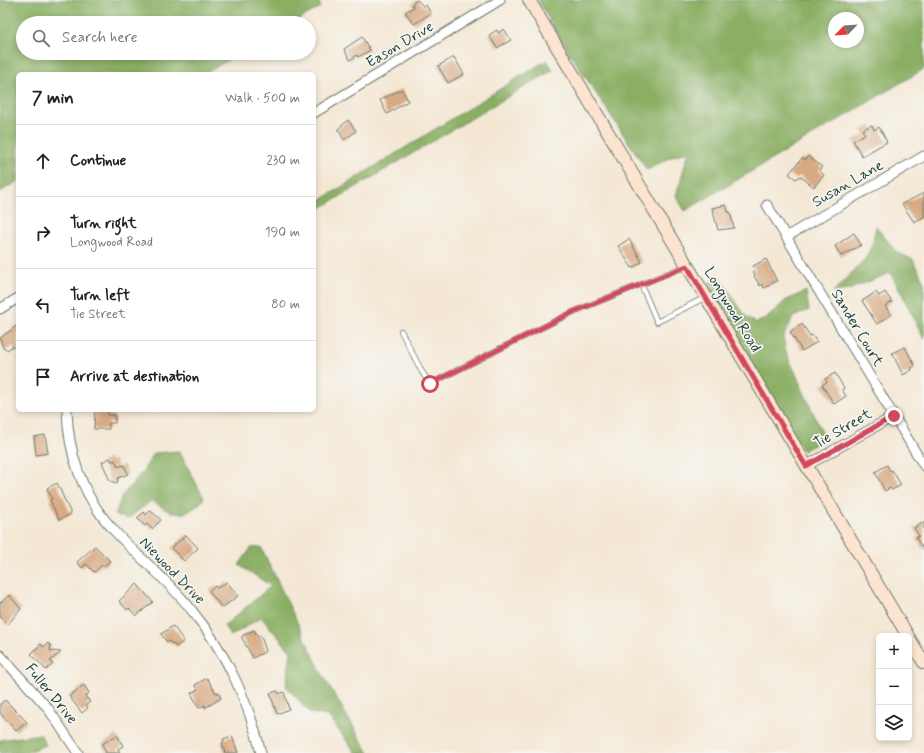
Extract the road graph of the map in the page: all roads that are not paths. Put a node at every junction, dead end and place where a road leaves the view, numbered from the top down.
1 (500, 0) edge
2 (529, 0) edge
3 (316, 112) edge
4 (924, 156) edge
5 (767, 204) dead end
6 (786, 237) junction
7 (687, 266) junction
8 (641, 284) junction
9 (706, 297) junction
10 (16, 299) edge
11 (0, 309) edge
12 (401, 331) dead end
13 (67, 412) edge
14 (894, 416) junction
15 (806, 466) junction
16 (924, 466) edge
17 (906, 633) edge
18 (912, 644) edge
19 (0, 655) edge
20 (924, 663) edge
21 (78, 753) edge
22 (261, 753) edge

1 - 3 street, Eason Drive
2 - 7 main road, Longwood Road
4 - 6 street, Susan Lane
5 - 6 street, Sander Court
6 - 14 street, Sander Court
7 - 8 lane
7 - 9 main road, Longwood Road
8 - 9 lane
8 - 12 lane
9 - 15 main road, Longwood Road
10 - 11 street
13 - 22 street, Niewood Drive
14 - 15 street, Tie Street
14 - 16 street, Sander Court
15 - 17 main road, Longwood Road
18 - 20 main road, Longwood Road
19 - 21 street, Fuller Drive

